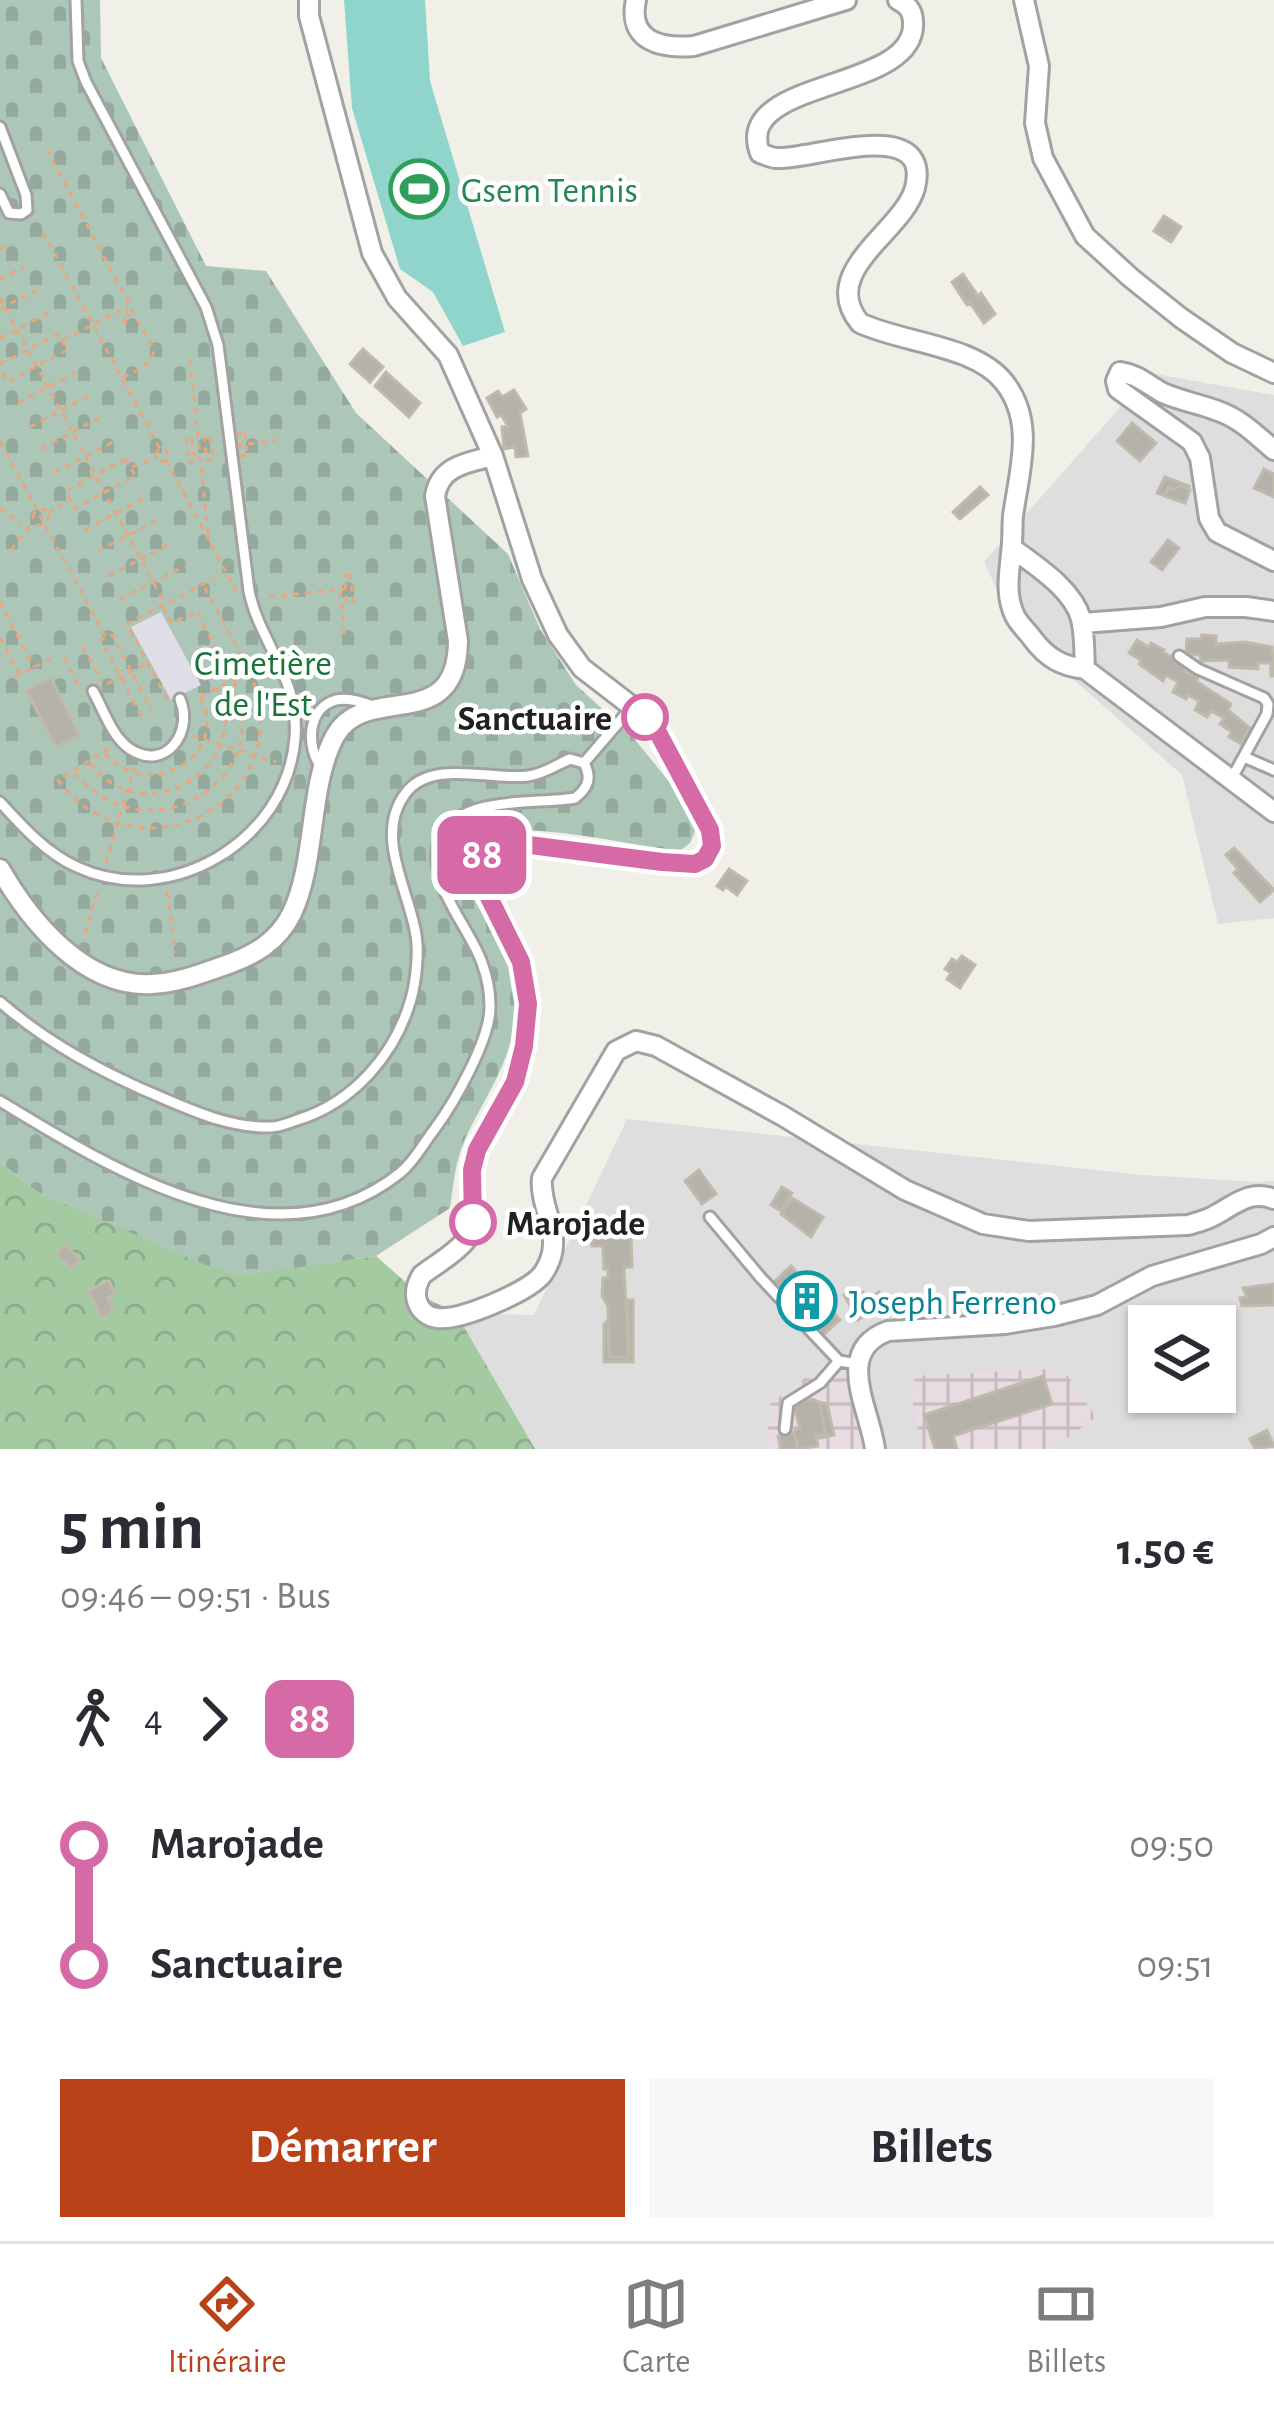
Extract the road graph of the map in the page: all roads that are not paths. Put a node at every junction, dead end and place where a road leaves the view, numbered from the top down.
1 (76, 0) edge
2 (309, 0) edge
3 (636, 0) edge
4 (846, 0) edge
5 (898, 0) edge
6 (1024, 0) edge
7 (0, 127) edge
8 (0, 194) edge
9 (1274, 373) edge
10 (1274, 450) edge
11 (493, 456) junction
12 (1012, 548) junction
13 (1274, 561) edge
14 (1274, 611) edge
15 (1083, 623) junction
16 (1179, 656) dead end
17 (1085, 669) junction
18 (93, 691) road end
19 (1271, 700) edge
20 (182, 702) road end
21 (632, 706) junction
22 (381, 708) junction
23 (1244, 757) junction
24 (584, 764) junction
25 (324, 769) junction
26 (1274, 770) edge
27 (1232, 778) junction
28 (0, 802) edge
29 (1274, 812) edge
30 (0, 869) edge
31 (0, 1002) edge
32 (0, 1101) edge
33 (1274, 1199) edge
34 (710, 1216) dead end
35 (1274, 1237) edge
36 (848, 1362) junction
37 (785, 1430) dead end
38 (875, 1449) edge

1 - 28 lane
2 - 11 street
3 - 4 street
5 - 12 street
6 - 9 street
7 - 8 lane
10 - 13 street
11 - 21 street
11 - 22 street
12 - 15 street
12 - 17 street
14 - 15 street
15 - 17 street
16 - 19 lane
17 - 27 street
18 - 20 lane
19 - 23 lane
21 - 24 lane
21 - 33 street
22 - 25 street
22 - 25 lane
23 - 26 lane
23 - 27 lane
24 - 31 lane
24 - 32 lane
25 - 30 street
27 - 29 street
34 - 36 lane
35 - 36 street
36 - 37 lane
36 - 38 street

